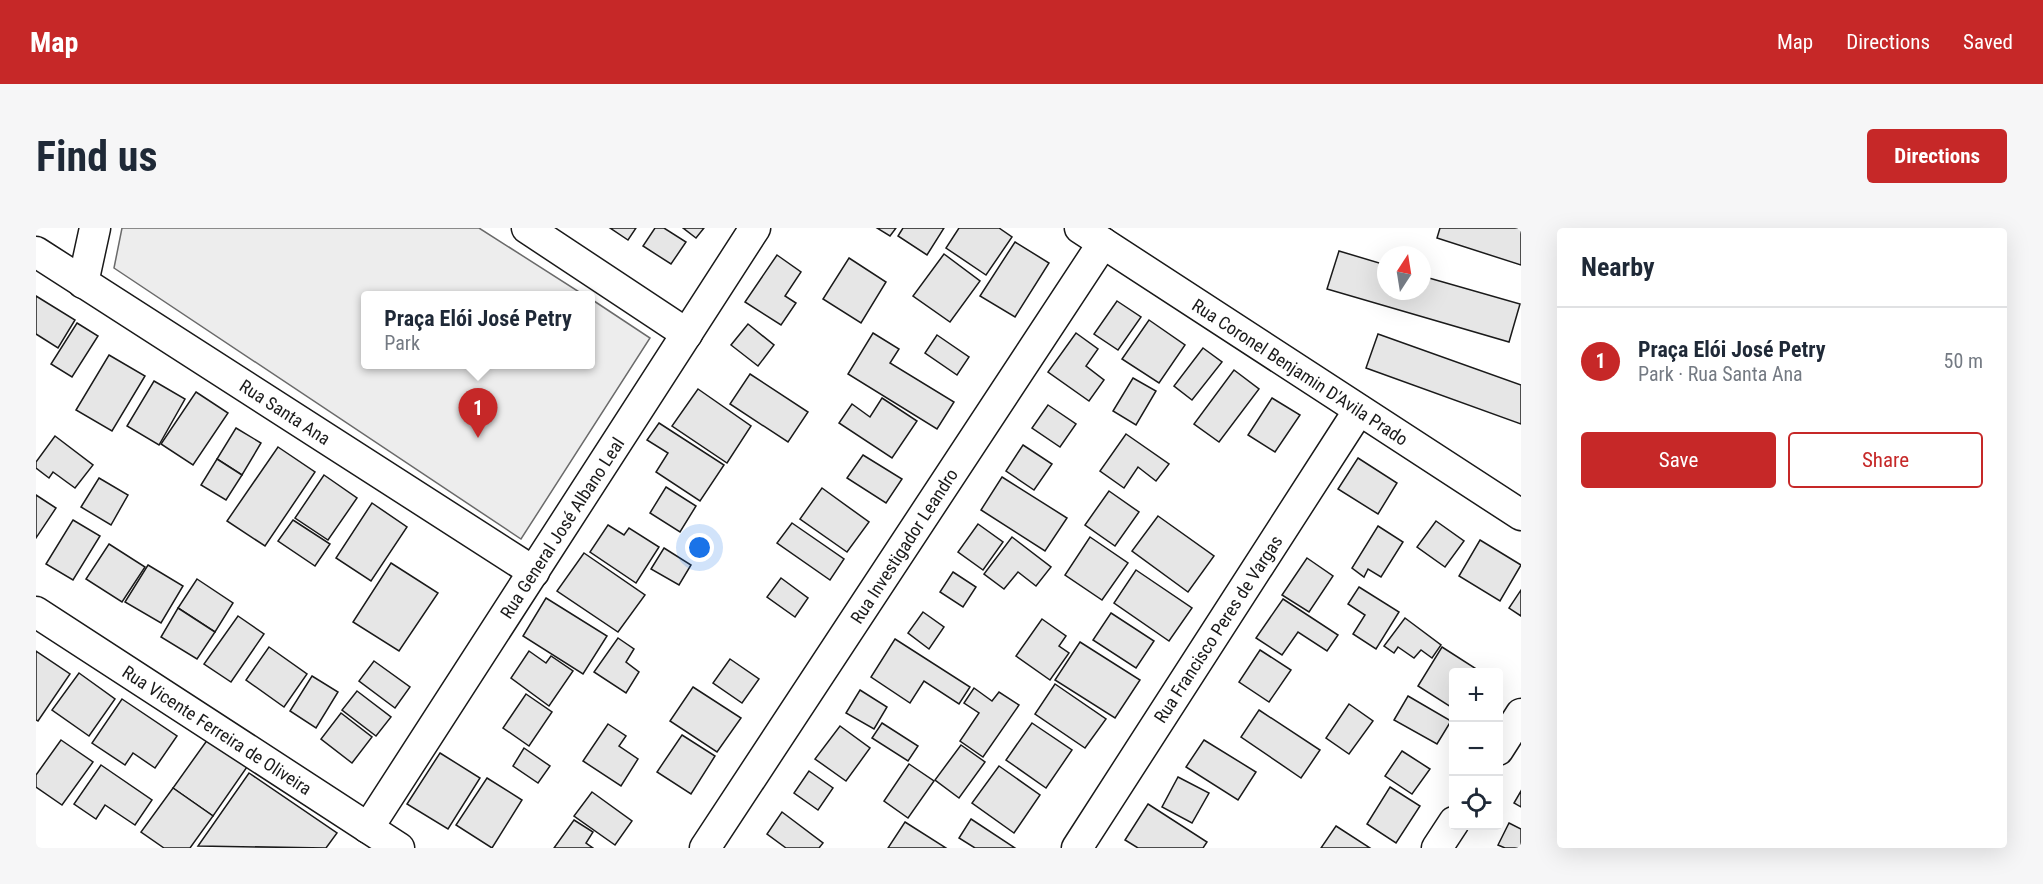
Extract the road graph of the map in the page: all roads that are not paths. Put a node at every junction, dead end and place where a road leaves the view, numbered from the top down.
1 (95, 228) edge
2 (527, 228) edge
3 (755, 228) edge
4 (1092, 236) edge
5 (36, 252) edge
6 (83, 283) junction
7 (687, 334) junction
8 (1359, 410) junction
9 (1521, 515) edge
10 (534, 572) junction
11 (36, 612) edge
12 (1521, 714) edge
13 (1503, 742) edge
14 (368, 828) junction
15 (1449, 830) edge
16 (399, 848) edge
17 (705, 848) edge
18 (1077, 848) edge
19 (1437, 848) edge

1 - 6 street
2 - 7 street
3 - 7 street, Rua General José Albano Leal
4 - 8 street, Rua Coronel Benjamin D'Avila Prado
4 - 17 street, Rua Investigador Leandro
5 - 6 street, Rua Santa Ana
6 - 10 street, Rua Santa Ana
7 - 10 street, Rua General José Albano Leal
8 - 9 street, Rua Coronel Benjamin D'Avila Prado
8 - 18 street, Rua Francisco Peres de Vargas
10 - 14 street, Rua General José Albano Leal
11 - 14 street, Rua Vicente Ferreira de Oliveira
12 - 13 street
14 - 16 street, Rua Vicente Ferreira de Oliveira
15 - 19 street

